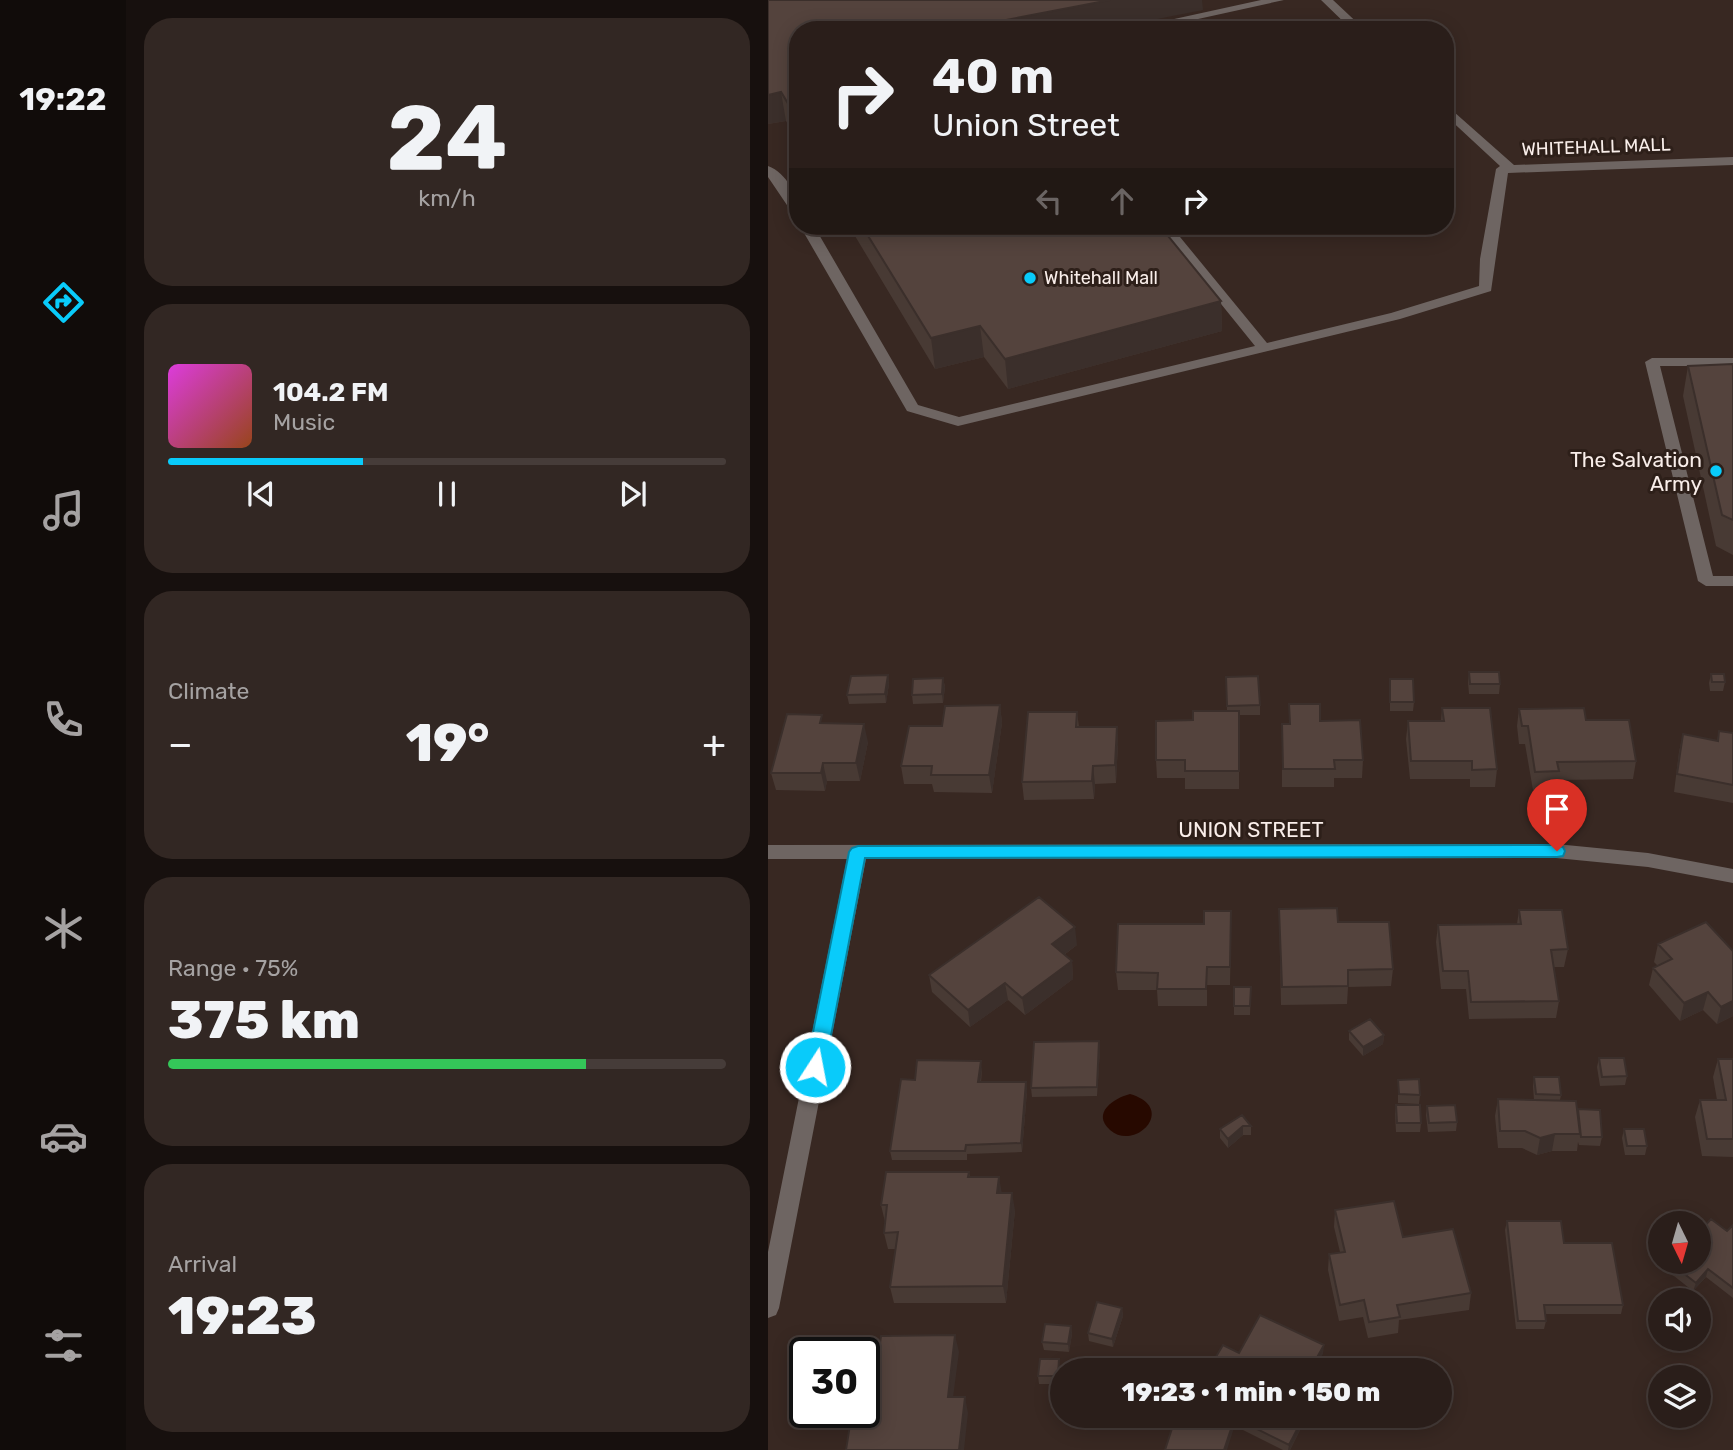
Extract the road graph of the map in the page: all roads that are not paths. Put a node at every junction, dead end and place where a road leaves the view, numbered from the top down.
1 (1278, 0) edge
2 (1326, 0) edge
3 (1174, 21) edge
4 (1349, 21) edge
5 (1454, 116) edge
6 (1733, 161) edge
7 (1511, 169) junction
8 (768, 170) edge
9 (789, 197) edge
10 (812, 235) edge
11 (1171, 235) edge
12 (1263, 347) junction
13 (1733, 362) edge
14 (1733, 581) edge
15 (768, 852) edge
16 (858, 852) junction
17 (1733, 876) edge
18 (768, 1308) edge

1 - 3 street
2 - 4 street
5 - 7 street
6 - 7 street, WHITEHALL MALL
7 - 12 street, WHITEHALL MALL
8 - 9 street
10 - 12 street, WHITEHALL MALL
11 - 12 street
13 - 14 street
15 - 16 street, UNION STREET
16 - 17 street, UNION STREET
16 - 18 street

